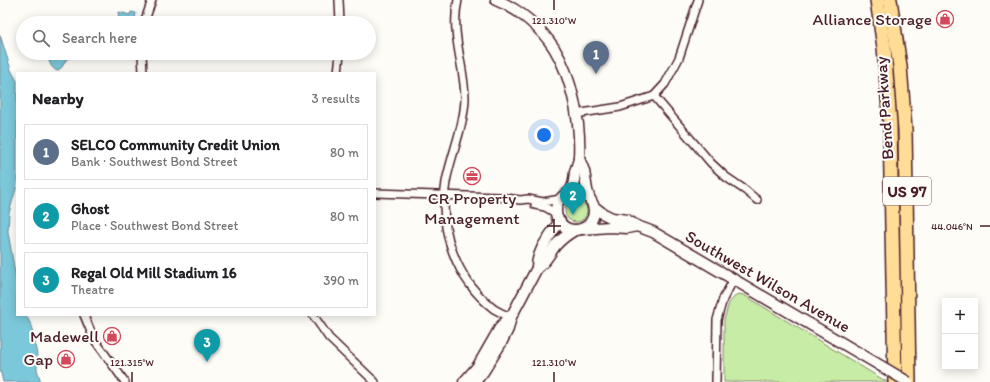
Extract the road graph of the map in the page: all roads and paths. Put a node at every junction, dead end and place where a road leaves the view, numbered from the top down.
1 (152, 0) edge
2 (339, 0) edge
3 (458, 0) edge
4 (496, 0) edge
5 (698, 0) edge
6 (877, 0) edge
7 (890, 0) edge
8 (146, 16) edge
9 (340, 16) edge
10 (142, 60) edge
11 (339, 60) edge
12 (143, 72) edge
13 (338, 72) edge
14 (654, 96) junction
15 (575, 114) junction
16 (579, 158) junction
17 (376, 193) edge
18 (445, 195) junction
19 (564, 196) junction
20 (520, 200) junction
21 (757, 200) dead end
22 (592, 203) junction
23 (558, 217) junction
24 (637, 226) junction
25 (579, 229) junction
26 (537, 268) junction
27 (734, 278) junction
28 (84, 316) edge
29 (314, 316) edge
30 (510, 317) junction
31 (125, 382) edge
32 (375, 382) edge
33 (464, 382) edge
34 (475, 382) edge
35 (716, 382) edge
36 (895, 382) edge
37 (908, 382) edge

1 - 8 street
2 - 9 street
3 - 18 street
4 - 15 street
5 - 14 street
6 - 36 highway, Bend Parkway / US 97
7 - 37 highway, Bend Parkway / US 97
10 - 12 street
11 - 13 street
14 - 15 street
14 - 21 street
15 - 16 street
16 - 19 street
16 - 22 street
17 - 18 street
18 - 20 street
18 - 30 street
19 - 20 street
19 - 22 street
19 - 23 street
20 - 23 street
22 - 24 street, Southwest Wilson Avenue
22 - 25 street
23 - 25 street
23 - 26 street
24 - 25 street, Southwest Wilson Avenue
24 - 27 street, Southwest Wilson Avenue
25 - 26 street
26 - 30 street
27 - 35 street
27 - 37 street, Southwest Wilson Avenue, bridge
28 - 31 street
29 - 32 street
30 - 33 street
30 - 34 street

